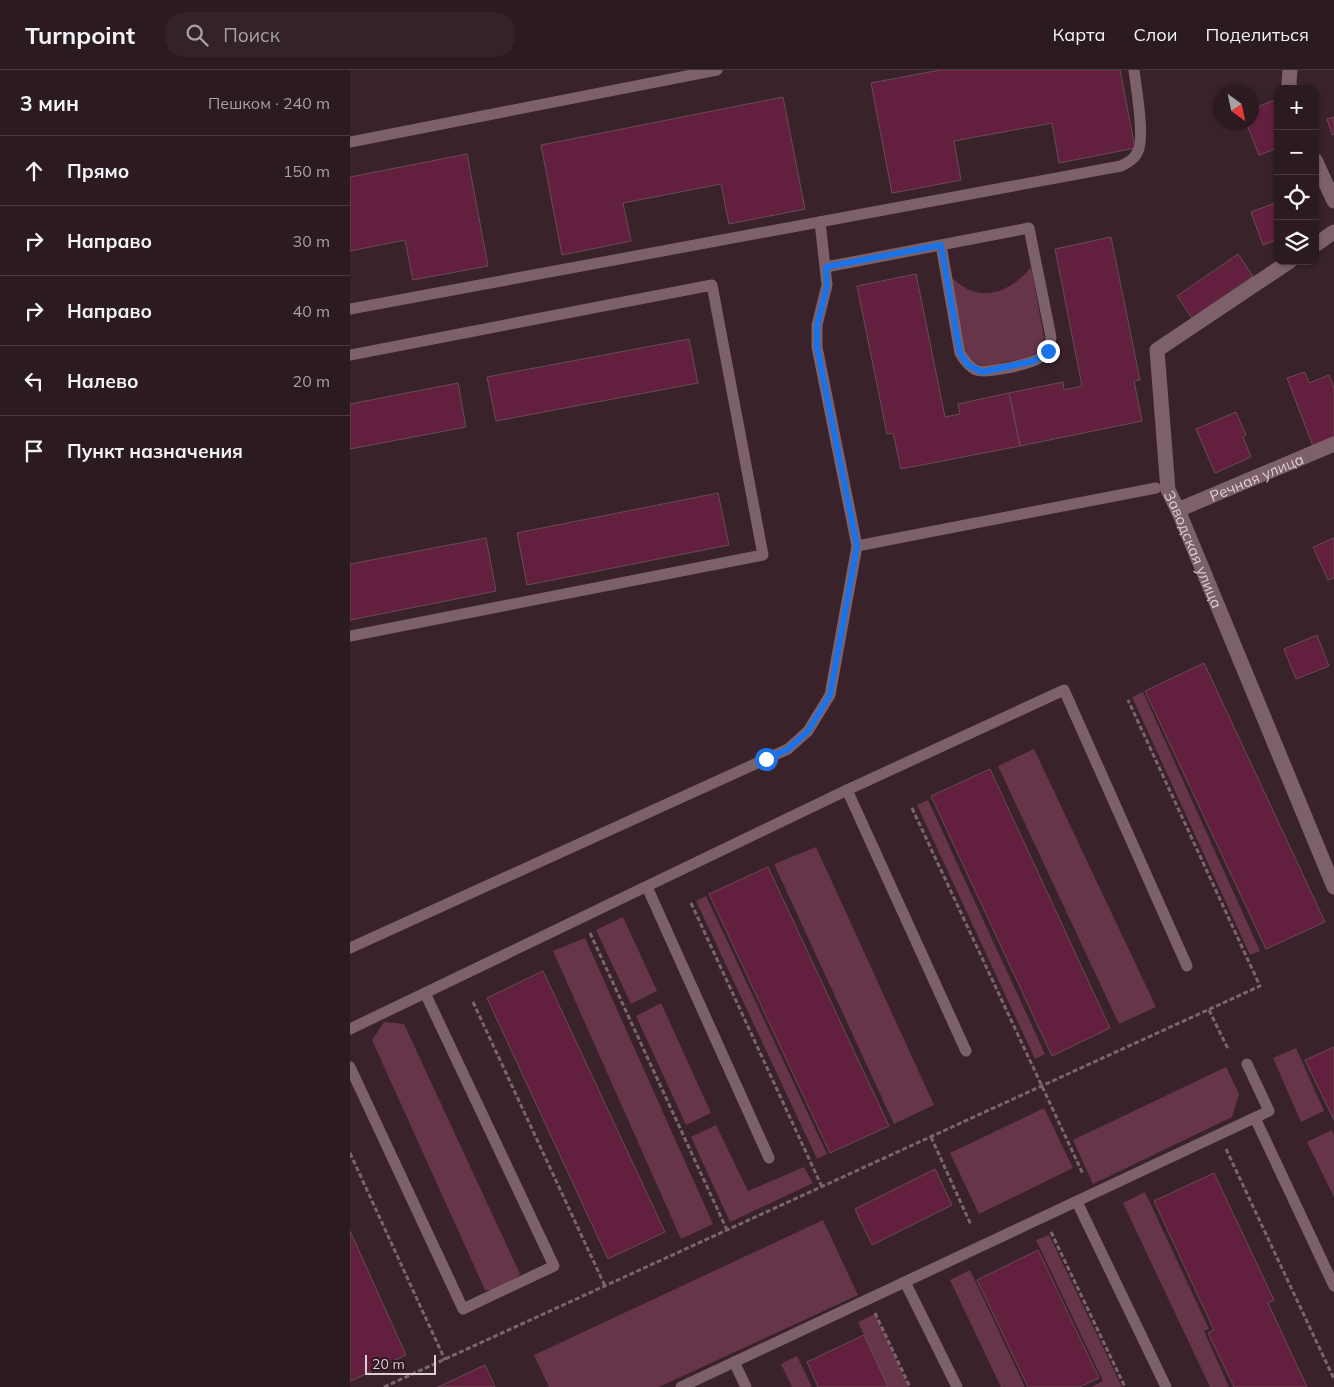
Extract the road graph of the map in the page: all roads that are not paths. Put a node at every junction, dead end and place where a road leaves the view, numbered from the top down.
1 (716, 70) edge
2 (1134, 70) edge
3 (1290, 70) edge
4 (1290, 85) edge
5 (350, 142) edge
6 (1319, 168) edge
7 (1334, 200) edge
8 (820, 222) junction
9 (1334, 232) edge
10 (1319, 242) edge
11 (941, 245) junction
12 (1284, 265) edge
13 (826, 267) junction
14 (350, 309) edge
15 (350, 354) edge
16 (1334, 444) edge
17 (1156, 488) dead end
18 (1178, 510) junction
19 (857, 546) junction
20 (350, 636) edge
21 (847, 790) junction
22 (647, 887) junction
23 (1334, 887) edge
24 (350, 948) edge
25 (1187, 966) dead end
26 (425, 993) junction
27 (350, 1029) edge
28 (966, 1051) dead end
29 (1247, 1064) dead end
30 (350, 1067) edge
31 (1255, 1118) junction
32 (769, 1158) dead end
33 (1078, 1202) junction
34 (904, 1282) junction
35 (1334, 1286) edge
36 (734, 1362) junction
37 (681, 1387) edge
38 (746, 1387) edge
39 (957, 1387) edge
40 (1166, 1387) edge

1 - 5 lane
2 - 8 lane
3 - 4 street
6 - 7 street
8 - 13 lane
8 - 14 lane
9 - 10 street
11 - 11 lane
11 - 13 lane
12 - 18 street, Заводская улица
13 - 19 lane
15 - 20 lane
16 - 18 street, Речная улица
17 - 19 lane
18 - 23 street, Заводская улица
19 - 24 lane
21 - 22 lane
21 - 25 lane
21 - 28 lane
22 - 26 lane
22 - 32 lane
26 - 27 lane
26 - 30 lane
29 - 31 lane
31 - 33 lane
31 - 35 lane
33 - 34 lane
33 - 40 lane
34 - 36 lane
34 - 39 lane
36 - 37 lane
36 - 38 lane

